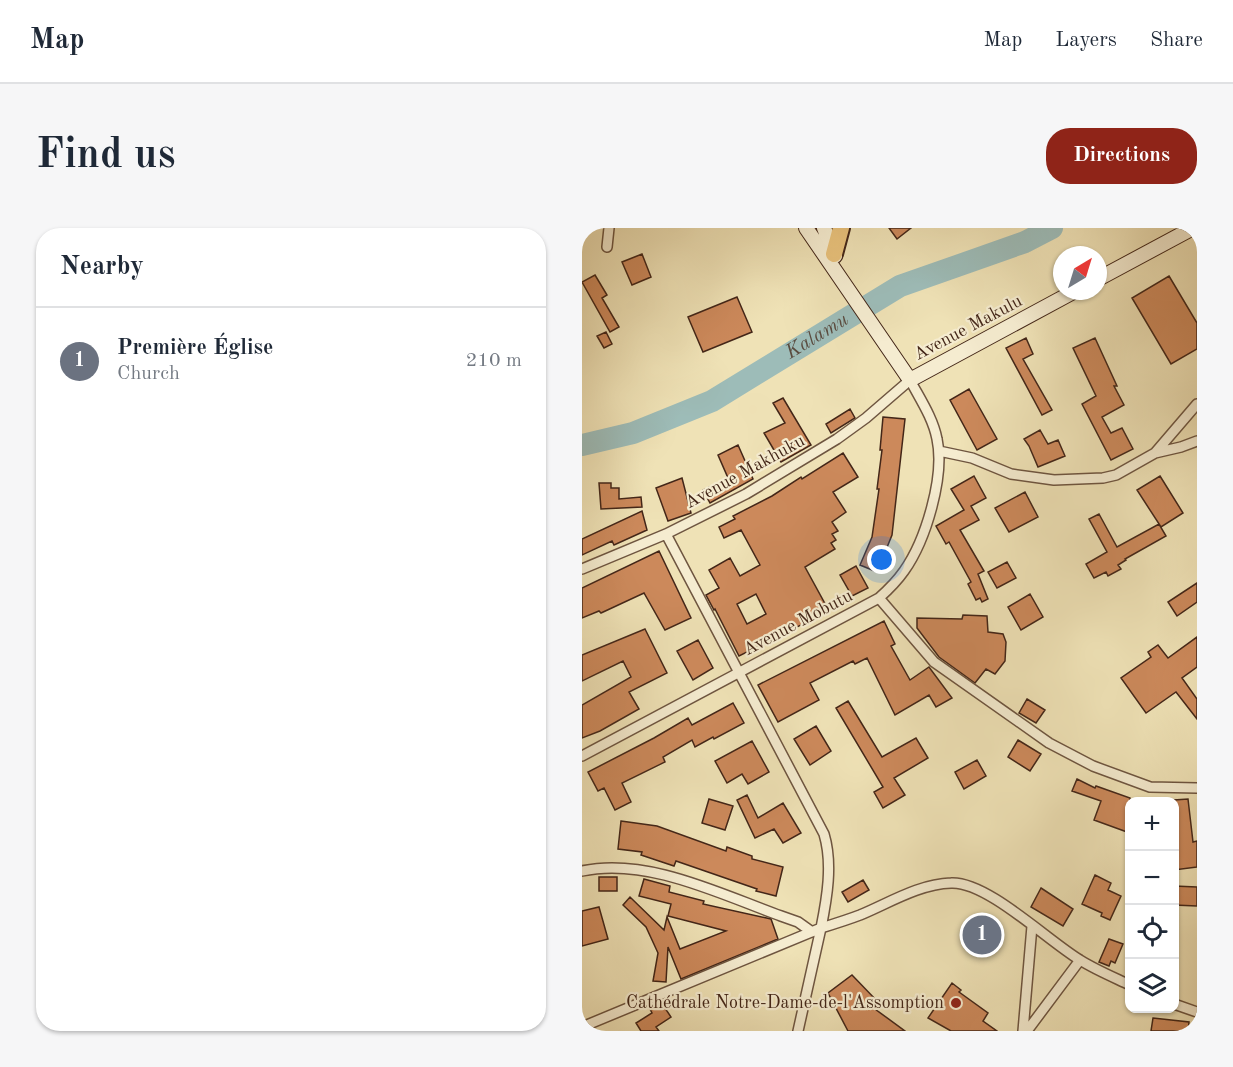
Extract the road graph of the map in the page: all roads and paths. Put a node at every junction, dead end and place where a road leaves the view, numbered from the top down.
1 (609, 228) edge
2 (806, 228) edge
3 (824, 228) edge
4 (841, 228) edge
5 (1193, 228) edge
6 (607, 248) dead end
7 (834, 254) junction
8 (1107, 274) edge
9 (842, 280) junction
10 (1058, 300) edge
11 (910, 380) junction
12 (1197, 404) edge
13 (1197, 441) edge
14 (939, 451) junction
15 (1155, 453) junction
16 (666, 534) junction
17 (582, 569) edge
18 (879, 598) junction
19 (738, 674) junction
20 (582, 756) edge
21 (1197, 788) edge
22 (582, 871) edge
23 (1032, 926) junction
24 (817, 930) junction
25 (1080, 960) junction
26 (1125, 982) edge
27 (1179, 1006) edge
28 (1197, 1012) edge
29 (582, 1027) edge
30 (797, 1029) edge
31 (1023, 1031) edge
32 (1028, 1031) edge

1 - 6 street
2 - 9 main road
3 - 7 main road
4 - 7 highway
5 - 8 main road
7 - 9 main road
9 - 11 main road
10 - 11 main road, Avenue Makulu
11 - 14 street, Avenue Mobutu
11 - 16 street, Avenue Makhuku
12 - 15 street
13 - 15 street
14 - 15 street
14 - 18 street, Avenue Mobutu
16 - 17 street, Avenue Makhuku
16 - 19 street
18 - 19 street, Avenue Mobutu
18 - 21 street
19 - 20 street, Avenue Mobutu
19 - 24 street
22 - 24 street
23 - 24 street
23 - 25 street
23 - 31 street
24 - 29 street
24 - 30 street
25 - 26 street
25 - 32 street
27 - 28 street

